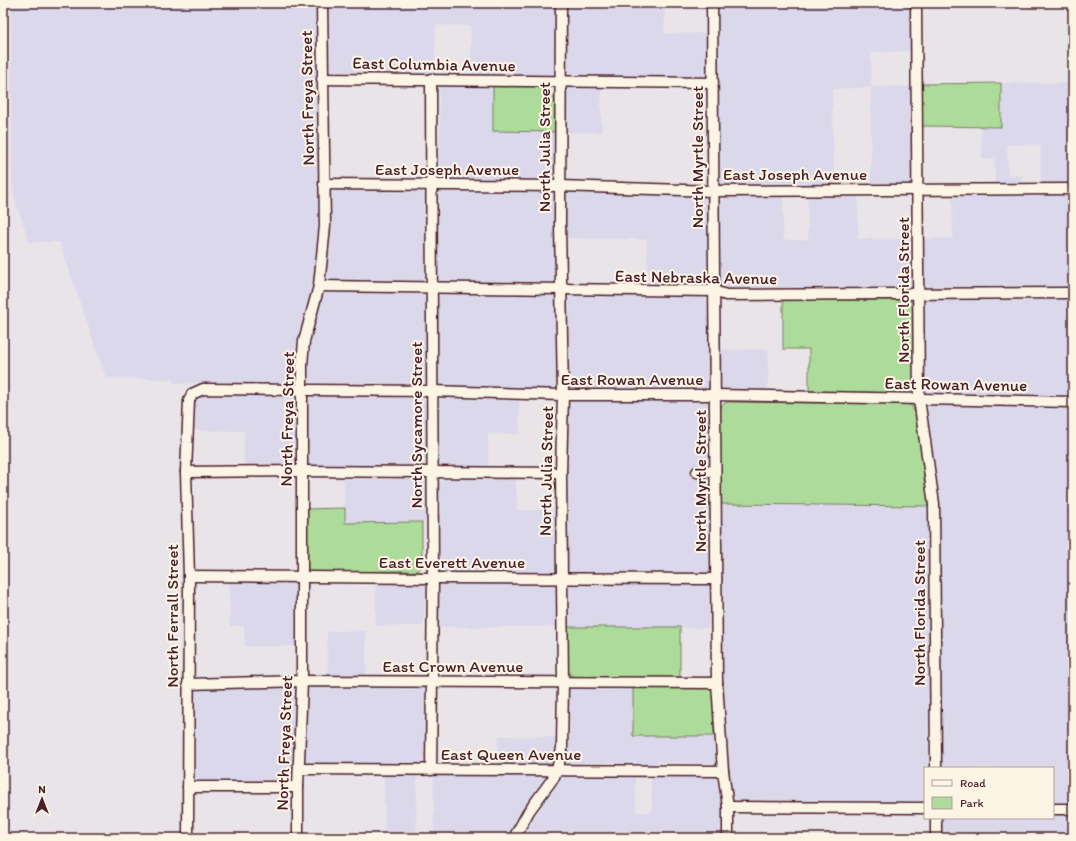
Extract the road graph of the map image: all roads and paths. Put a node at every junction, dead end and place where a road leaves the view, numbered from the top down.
1 (322, 3) edge
2 (561, 3) edge
3 (712, 3) edge
4 (916, 3) edge
5 (322, 79) junction
6 (431, 79) junction
7 (561, 81) junction
8 (713, 83) junction
9 (324, 184) junction
10 (432, 185) junction
11 (560, 186) junction
12 (1073, 189) edge
13 (919, 190) junction
14 (714, 191) junction
15 (319, 286) junction
16 (431, 288) junction
17 (561, 290) junction
18 (714, 291) junction
19 (1073, 293) edge
20 (919, 294) junction
21 (302, 390) junction
22 (432, 391) junction
23 (192, 394) joint
24 (563, 395) junction
25 (716, 395) junction
26 (919, 399) junction
27 (1073, 402) edge
28 (302, 471) junction
29 (715, 471) junction
30 (186, 472) junction
31 (432, 472) junction
32 (697, 472) dead end
33 (561, 473) junction
34 (189, 576) junction
35 (303, 577) junction
36 (432, 578) junction
37 (562, 578) junction
38 (716, 578) junction
39 (302, 681) junction
40 (431, 682) junction
41 (563, 683) junction
42 (717, 683) junction
43 (188, 684) junction
44 (936, 767) edge
45 (299, 769) junction
46 (431, 770) junction
47 (556, 770) junction
48 (723, 771) junction
49 (188, 787) junction
50 (298, 787) junction
51 (728, 807) junction
52 (924, 808) edge
53 (1054, 809) edge
54 (1073, 810) edge
55 (936, 819) edge
56 (188, 838) edge
57 (298, 838) edge
58 (514, 838) edge
59 (728, 838) edge
60 (936, 838) edge

1 - 5 street, North Freya Street
2 - 7 street, North Julia Street
3 - 8 street, North Myrtle Street
4 - 13 street, North Florida Street
5 - 6 street, East Columbia Avenue
5 - 9 street, North Freya Street
6 - 7 street, East Columbia Avenue
6 - 10 street, North Sycamore Street
7 - 8 street, East Columbia Avenue
7 - 11 street, North Julia Street
8 - 14 street, North Myrtle Street
9 - 10 street, East Joseph Avenue
9 - 15 street, North Freya Street
10 - 11 street, East Joseph Avenue
10 - 16 street, North Sycamore Street
11 - 14 street, East Joseph Avenue
11 - 17 street, North Julia Street
12 - 13 street, East Joseph Avenue
13 - 14 street, East Joseph Avenue
13 - 20 street, North Florida Street
14 - 18 street, North Myrtle Street
15 - 16 street, East Nebraska Avenue
15 - 21 street, North Freya Street
16 - 17 street, East Nebraska Avenue
16 - 22 street, North Sycamore Street
17 - 18 street, East Nebraska Avenue
17 - 24 street, North Julia Street
18 - 20 street, East Nebraska Avenue
18 - 25 street, North Myrtle Street
19 - 20 street, East Nebraska Avenue
20 - 26 street, North Florida Street
21 - 22 street, East Rowan Avenue
21 - 23 street, East Rowan Avenue
21 - 28 street, North Freya Street
22 - 24 street, East Rowan Avenue
22 - 31 street, North Sycamore Street
23 - 30 street, North Ferrall Street
24 - 25 street, East Rowan Avenue
24 - 33 street, North Julia Street
25 - 26 street, East Rowan Avenue
25 - 29 street, North Myrtle Street
26 - 27 street, East Rowan Avenue
26 - 44 street, North Florida Street
28 - 30 street
28 - 31 street
28 - 35 street, North Freya Street
29 - 32 street
29 - 38 street, North Myrtle Street
30 - 34 street, North Ferrall Street
31 - 33 street
31 - 36 street, North Sycamore Street
33 - 37 street, North Julia Street
34 - 35 street, East Everett Avenue
34 - 43 street, North Ferrall Street
35 - 36 street, East Everett Avenue
35 - 39 street, North Freya Street
36 - 37 street, East Everett Avenue
36 - 40 street, North Sycamore Street
37 - 38 street, East Everett Avenue
37 - 41 street, North Julia Street
38 - 42 street, North Myrtle Street
39 - 40 street, East Crown Avenue
39 - 43 street, East Crown Avenue
39 - 45 street, North Freya Street
40 - 41 street, East Crown Avenue
40 - 46 street, North Sycamore Street
41 - 42 street, East Crown Avenue
41 - 47 street, North Julia Street
42 - 48 street, North Myrtle Street
43 - 49 street, North Ferrall Street
45 - 46 street, East Queen Avenue
45 - 50 street, North Freya Street
46 - 47 street, East Queen Avenue
47 - 48 street, East Queen Avenue
47 - 58 street, North Julia Street
48 - 51 street, North Myrtle Street
49 - 50 street
49 - 56 street, North Ferrall Street
50 - 57 street, North Freya Street
51 - 52 street
51 - 59 street, North Myrtle Street
53 - 54 street
55 - 60 street

